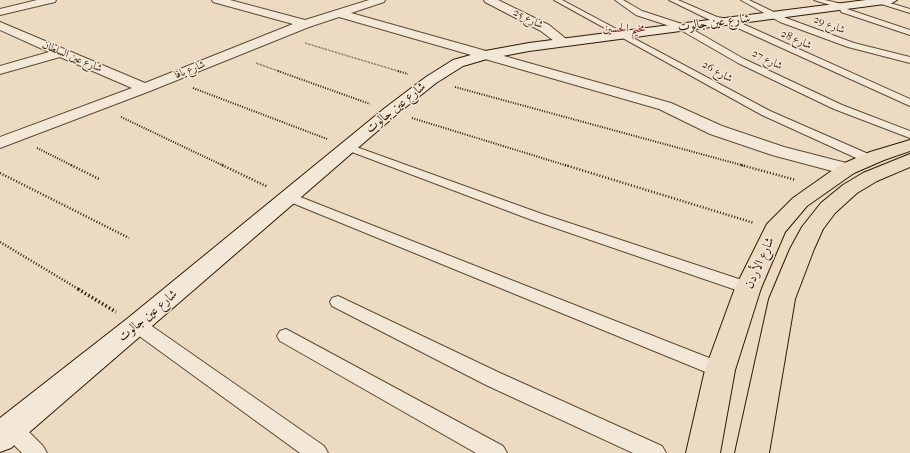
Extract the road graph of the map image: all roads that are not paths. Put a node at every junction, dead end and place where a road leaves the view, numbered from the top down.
1 (51, 0) edge
2 (380, 0) edge
3 (489, 0) edge
4 (557, 0) edge
5 (618, 0) edge
6 (672, 0) edge
7 (744, 0) edge
8 (817, 0) edge
9 (225, 1) edge
10 (886, 1) edge
11 (843, 7) junction
12 (910, 11) edge
13 (0, 12) edge
14 (338, 13) junction
15 (774, 16) junction
16 (731, 22) junction
17 (304, 24) junction
18 (0, 26) edge
19 (682, 27) junction
20 (910, 33) edge
21 (624, 35) junction
22 (564, 42) junction
23 (62, 52) junction
24 (485, 55) junction
25 (910, 60) edge
26 (0, 70) edge
27 (145, 88) junction
28 (910, 103) edge
29 (910, 135) edge
30 (0, 143) edge
31 (910, 145) edge
32 (348, 147) junction
33 (869, 159) junction
34 (910, 160) edge
35 (847, 169) junction
36 (290, 197) junction
37 (748, 288) junction
38 (338, 302) dead end
39 (137, 325) junction
40 (286, 336) dead end
41 (720, 370) junction
42 (6, 432) edge
43 (36, 453) edge
44 (317, 453) edge
45 (496, 453) edge
46 (655, 453) edge
47 (703, 453) edge
48 (752, 453) edge

1 - 13 street
2 - 14 street, شارع يافا
3 - 22 street, شارع 25
4 - 21 lane, شارع 26
5 - 19 lane, شارع 27
6 - 16 lane, شارع 28
7 - 15 lane, شارع 29
8 - 11 lane
9 - 17 street
10 - 11 street, شارع عين جالوت
10 - 12 lane
11 - 15 street, شارع عين جالوت
11 - 20 lane
14 - 17 street, شارع يافا
14 - 24 street
15 - 16 street, شارع عين جالوت
15 - 25 lane, شارع 29
16 - 19 street, شارع عين جالوت
16 - 28 lane, شارع 28
17 - 27 street, شارع يافا
18 - 23 street, شارع عين السلطان
19 - 21 street, شارع عين جالوت
19 - 29 lane, شارع 27
21 - 22 street, شارع عين جالوت
21 - 33 lane, شارع 26
22 - 24 street, شارع عين جالوت
23 - 26 street
23 - 27 street, شارع عين السلطان
24 - 32 street, شارع عين جالوت
24 - 35 street
27 - 30 street, شارع يافا
31 - 33 highway, شارع الأردن
32 - 36 street, شارع عين جالوت
32 - 37 lane
33 - 35 highway, شارع الأردن
34 - 48 highway
35 - 37 highway, شارع الأردن
36 - 39 street, شارع عين جالوت
36 - 41 lane
37 - 41 highway, شارع الأردن
38 - 46 lane
39 - 42 street, شارع عين جالوت
39 - 44 lane
40 - 45 lane
41 - 47 highway, شارع الأردن
42 - 43 lane

